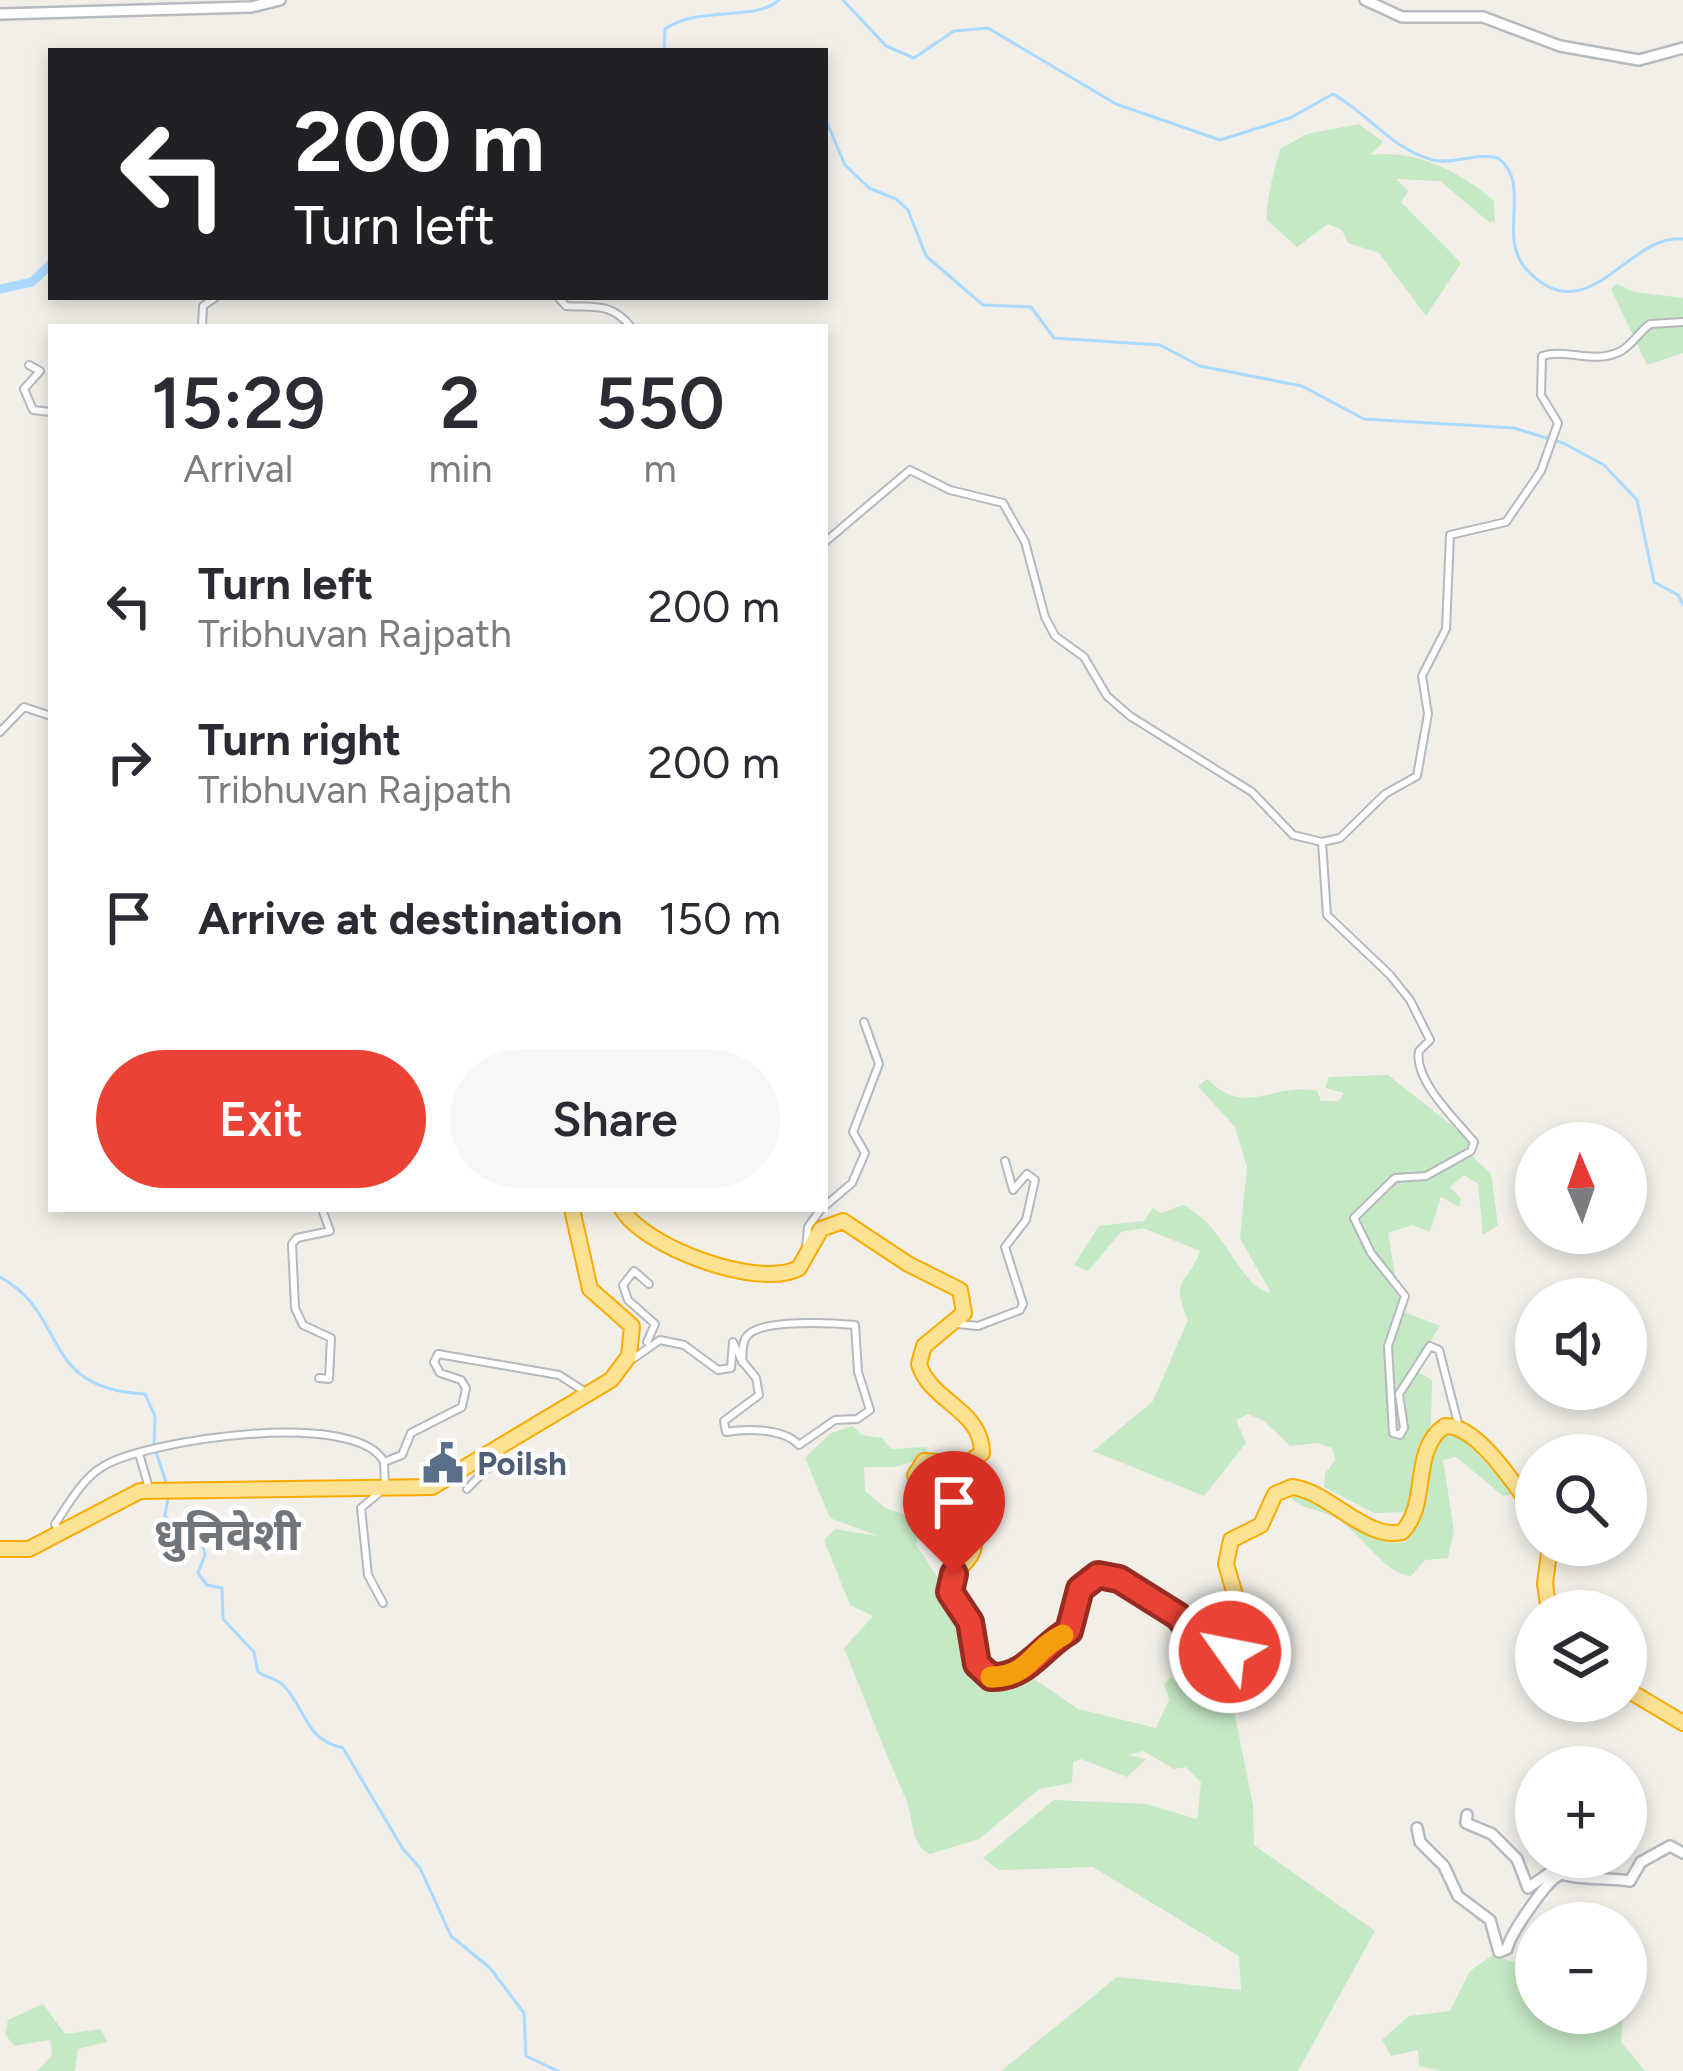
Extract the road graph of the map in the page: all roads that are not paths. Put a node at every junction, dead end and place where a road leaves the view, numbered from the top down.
1 (280, 0) edge
2 (1365, 0) edge
3 (0, 14) edge
4 (1683, 48) edge
5 (561, 300) edge
6 (1683, 322) edge
7 (628, 324) edge
8 (29, 364) dead end
9 (48, 412) edge
10 (828, 539) edge
11 (48, 715) edge
12 (0, 732) edge
13 (1322, 842) junction
14 (864, 1022) dead end
15 (1005, 1161) dead end
16 (828, 1203) edge
17 (323, 1212) edge
18 (573, 1212) edge
19 (625, 1212) edge
20 (819, 1212) edge
21 (806, 1258) junction
22 (649, 1284) dead end
23 (953, 1324) junction
24 (646, 1345) junction
25 (743, 1362) junction
26 (319, 1378) dead end
27 (606, 1383) junction
28 (587, 1393) junction
29 (1459, 1427) junction
30 (501, 1446) junction
31 (140, 1456) junction
32 (384, 1462) junction
33 (467, 1489) dead end
34 (162, 1490) junction
35 (383, 1490) junction
36 (1515, 1490) edge
37 (60, 1532) junction
38 (0, 1549) edge
39 (383, 1603) dead end
40 (1647, 1702) edge
41 (1683, 1723) edge
42 (1467, 1815) dead end
43 (1417, 1828) dead end
44 (1683, 1853) edge
45 (1515, 1857) edge
46 (1647, 1859) edge
47 (1551, 1878) edge

1 - 3 main road
2 - 4 main road
5 - 7 street
6 - 13 street
8 - 9 street
10 - 13 street
11 - 12 street
13 - 29 street
14 - 16 street
15 - 23 street
17 - 26 street
18 - 27 highway
19 - 21 highway
20 - 21 street
21 - 23 highway
22 - 24 street
23 - 29 highway
24 - 25 street
24 - 27 street
25 - 25 street
27 - 28 highway
28 - 30 highway
28 - 32 street
29 - 36 highway
30 - 33 street
30 - 35 highway
31 - 32 street
31 - 34 street
31 - 37 street
32 - 35 street
34 - 35 highway
34 - 37 highway
35 - 39 street
37 - 38 highway
40 - 41 highway
42 - 45 main road
43 - 47 main road
44 - 46 main road

